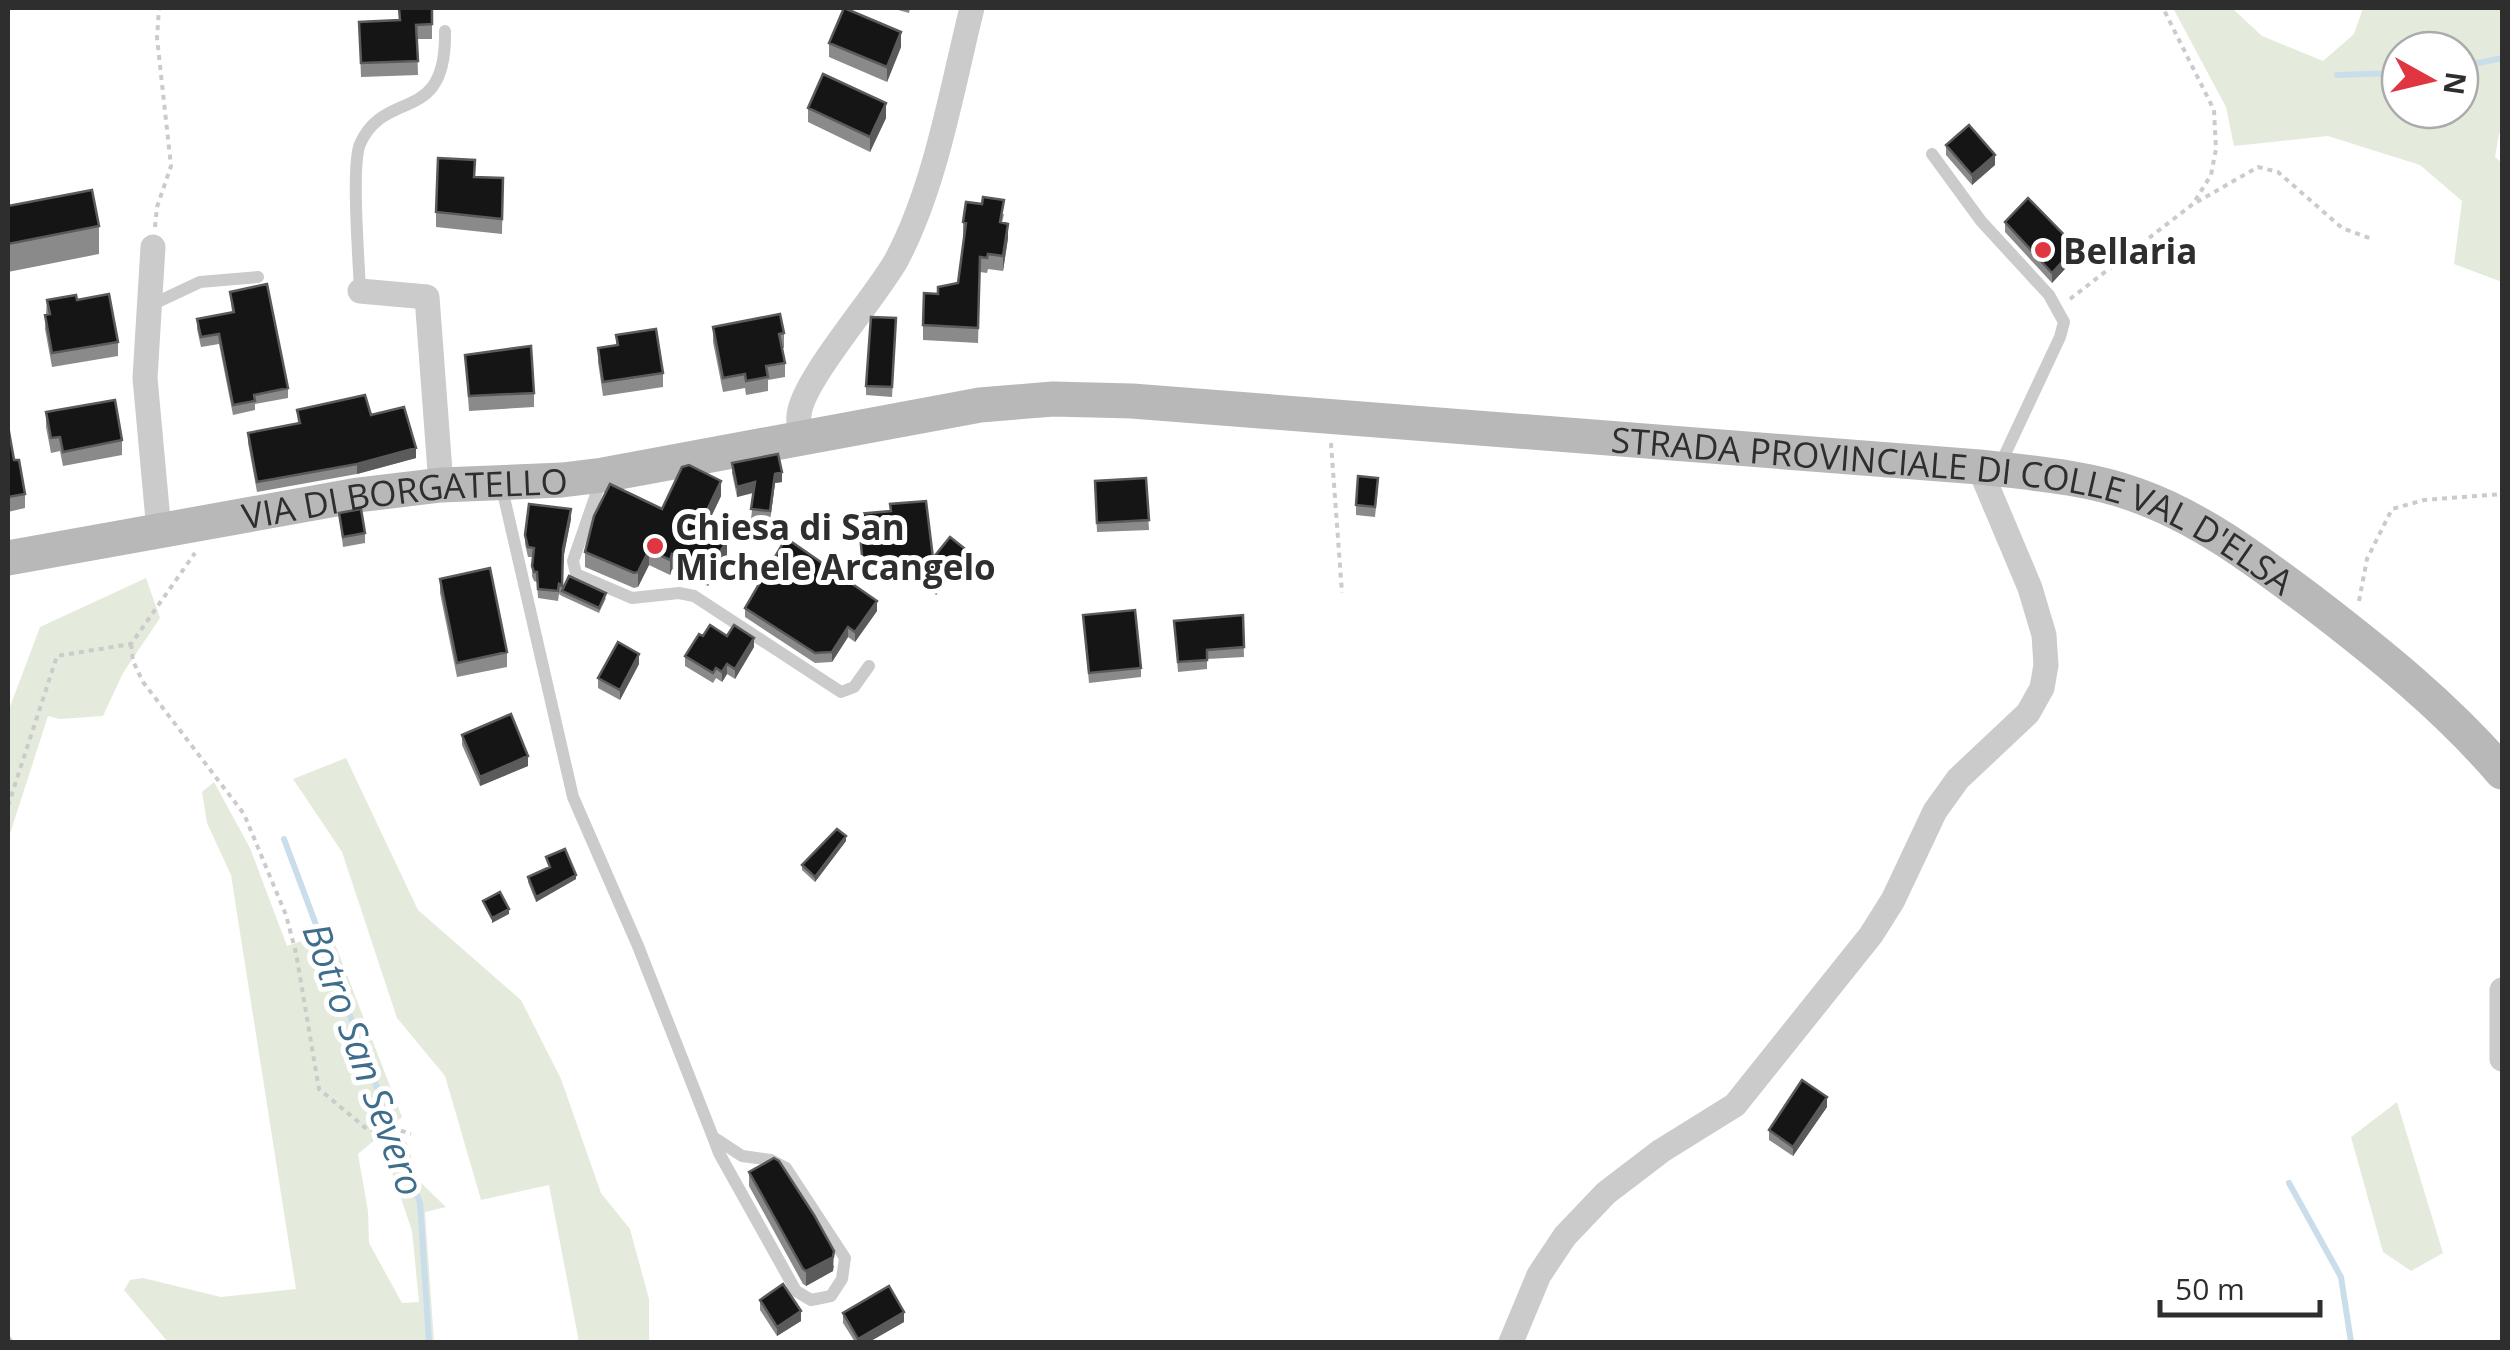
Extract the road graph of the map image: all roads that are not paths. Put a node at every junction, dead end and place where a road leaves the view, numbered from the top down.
1 (972, 8) edge
2 (446, 30) dead end
3 (1932, 154) dead end
4 (153, 247) road end
5 (258, 278) dead end
6 (360, 291) joint
7 (148, 307) junction
8 (1330, 418) joint
9 (801, 438) junction
10 (1989, 468) junction
11 (603, 474) junction
12 (501, 482) junction
13 (441, 484) junction
14 (159, 531) junction
15 (8, 558) edge
16 (869, 666) dead end
17 (2502, 772) edge
18 (2502, 990) edge
19 (2502, 1060) edge
20 (713, 1137) junction
21 (1511, 1342) edge

1 - 9 street
2 - 6 lane
3 - 10 lane
4 - 7 street
5 - 7 lane
6 - 13 street
7 - 14 street
8 - 9 main road, VIA DI BORGATELLO
8 - 10 main road, STRADA PROVINCIALE DI COLLE VAL D'ELSA
9 - 11 main road, VIA DI BORGATELLO
10 - 17 main road, STRADA PROVINCIALE DI COLLE VAL D'ELSA
10 - 21 street
11 - 12 main road, VIA DI BORGATELLO
11 - 16 lane
12 - 13 main road, VIA DI BORGATELLO
12 - 20 lane
13 - 14 main road, VIA DI BORGATELLO
14 - 15 main road, VIA DI BORGATELLO
18 - 19 street
20 - 20 lane

